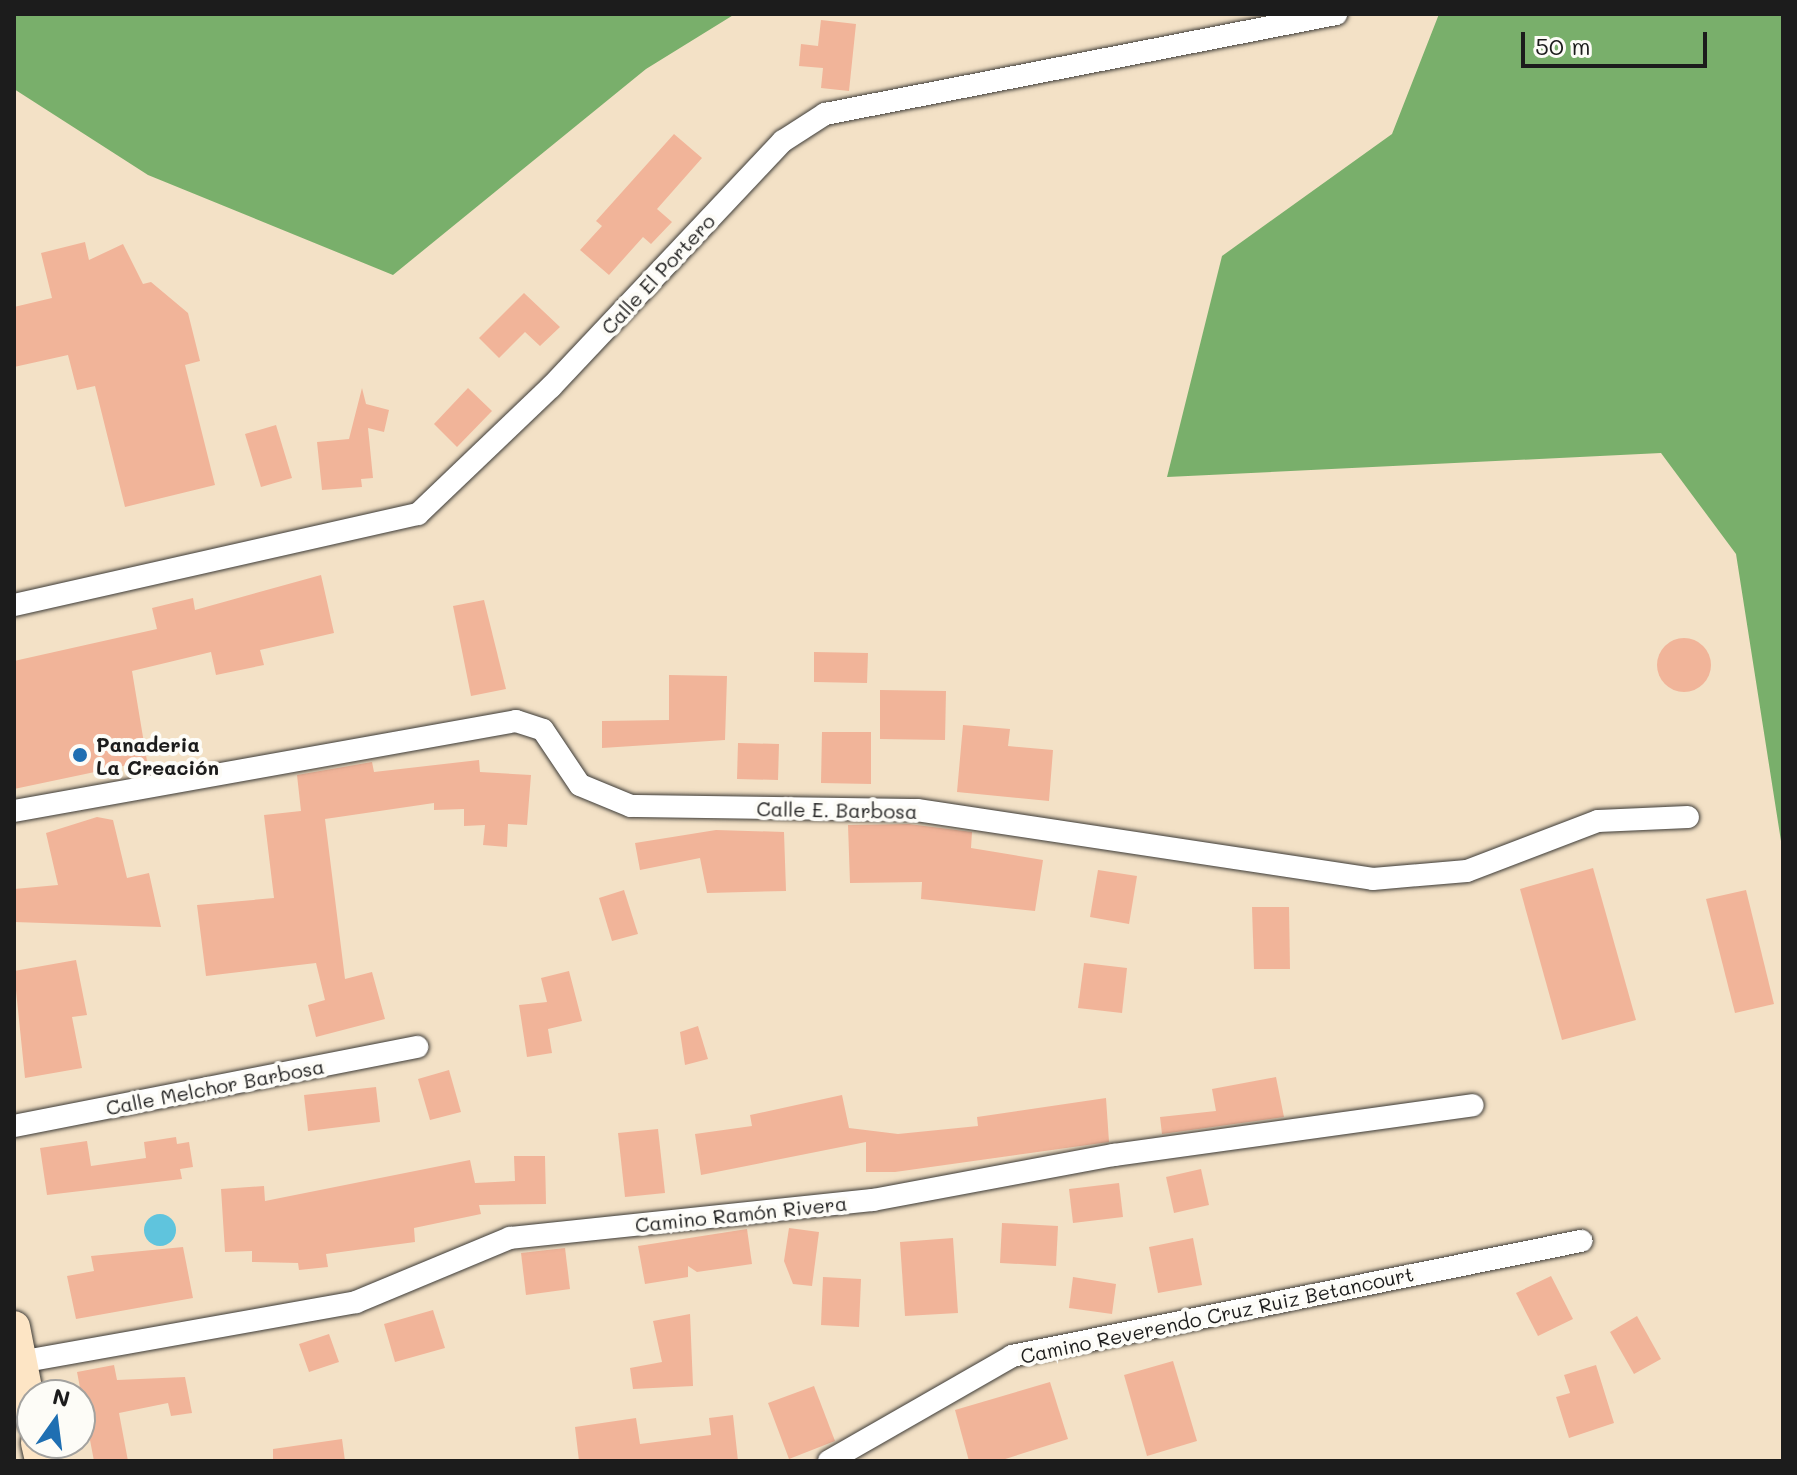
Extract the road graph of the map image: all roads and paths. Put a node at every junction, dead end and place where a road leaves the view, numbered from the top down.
1 (1336, 14) edge
2 (14, 605) edge
3 (14, 811) edge
4 (1688, 817) dead end
5 (417, 1047) dead end
6 (1473, 1105) dead end
7 (14, 1126) edge
8 (1581, 1241) dead end
9 (14, 1327) edge
10 (20, 1362) junction
11 (24, 1379) edge
12 (829, 1461) edge

1 - 2 street, Calle El Portero
3 - 4 street, Calle E. Barbosa
5 - 7 street, Calle Melchor Barbosa
6 - 10 street, Camino Ramón Rivera
8 - 12 street, Camino Reverendo Cruz Ruiz Betancourt
9 - 10 street
10 - 11 street

